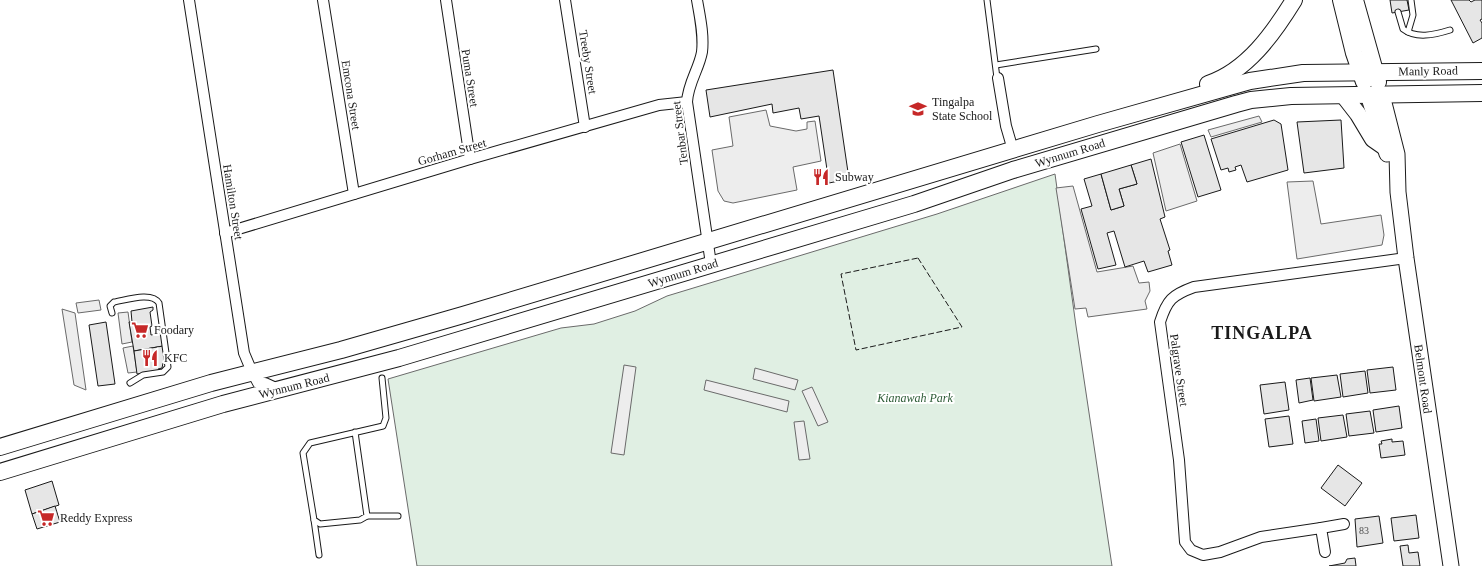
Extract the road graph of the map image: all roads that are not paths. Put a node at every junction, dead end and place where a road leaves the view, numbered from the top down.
1 (189, 0) edge
2 (323, 0) edge
3 (446, 0) edge
4 (566, 0) edge
5 (697, 0) edge
6 (987, 0) edge
7 (1294, 0) edge
8 (1341, 0) edge
9 (1355, 0) edge
10 (1411, 0) edge
11 (1398, 12) dead end
12 (1450, 30) dead end
13 (1408, 32) junction
14 (1096, 49) dead end
15 (996, 65) junction
16 (1482, 71) edge
17 (1368, 72) junction
18 (998, 78) joint
19 (1482, 93) edge
20 (1375, 95) junction
21 (1344, 96) junction
22 (687, 102) junction
23 (1141, 111) junction
24 (585, 127) junction
25 (1386, 148) junction
26 (1013, 150) junction
27 (470, 159) junction
28 (1398, 192) junction
29 (354, 194) junction
30 (226, 233) junction
31 (708, 240) junction
32 (1406, 258) junction
33 (712, 264) junction
34 (112, 313) dead end
35 (463, 315) junction
36 (485, 332) junction
37 (252, 372) junction
38 (382, 378) dead end
39 (130, 382) dead end
40 (280, 389) junction
41 (355, 432) junction
42 (0, 447) edge
43 (0, 472) edge
44 (367, 516) junction
45 (398, 516) dead end
46 (314, 520) junction
47 (1344, 524) dead end
48 (1321, 528) junction
49 (1325, 552) dead end
50 (319, 554) dead end
51 (1451, 566) edge

1 - 30 street, Hamilton Street
2 - 29 street, Emcona Street
3 - 27 street, Puma Street
4 - 24 street, Treeby Street
5 - 22 street, Tenbar Street
6 - 15 lane
7 - 23 main road
8 - 17 main road
9 - 17 main road
10 - 13 lane
11 - 13 lane
12 - 13 lane
14 - 15 lane
15 - 18 lane
16 - 17 main road, Manly Road
17 - 20 main road
17 - 23 main road, Wynnum Road
18 - 26 street
19 - 20 main road, Manly Road
20 - 21 main road, Wynnum Road
20 - 25 main road, Belmont Road
20 - 28 main road, Belmont Road
21 - 25 main road
21 - 33 main road, Wynnum Road
22 - 24 street, Gorham Street
22 - 31 street, Tenbar Street
23 - 26 main road, Wynnum Road
24 - 27 street, Gorham Street
25 - 28 main road, Belmont Road
26 - 31 main road, Wynnum Road
27 - 29 street, Gorham Street
28 - 32 main road, Belmont Road
29 - 30 street, Gorham Street
30 - 37 street, Hamilton Street
31 - 33 street, Tenbar Street
31 - 35 main road, Wynnum Road
32 - 48 street, Palgrave Street
32 - 51 main road, Belmont Road
33 - 36 main road, Wynnum Road
34 - 39 lane
35 - 36 main road
35 - 37 main road, Wynnum Road
36 - 40 main road, Wynnum Road
37 - 40 street
37 - 42 main road, Wynnum Road
38 - 41 lane
40 - 43 main road, Wynnum Road
41 - 44 lane
41 - 46 lane
44 - 45 lane
44 - 46 lane
46 - 50 lane
47 - 48 street, Palgrave Street
48 - 49 street

